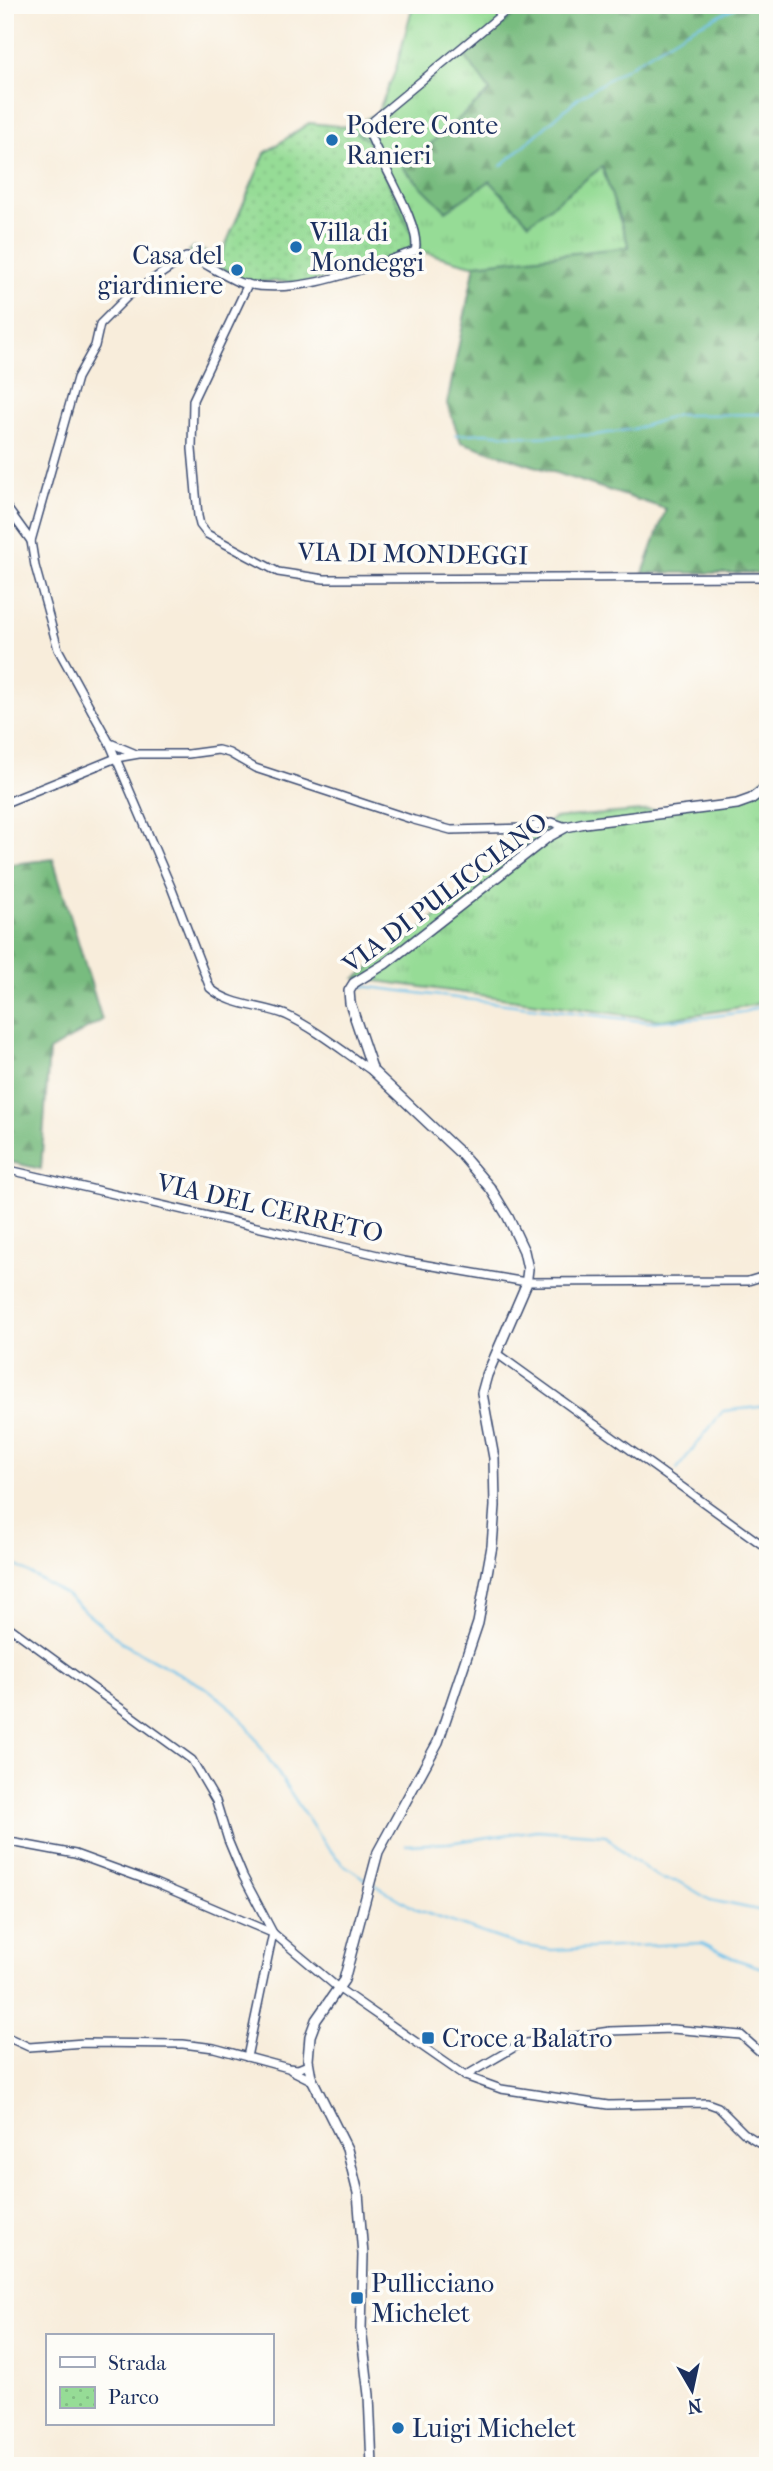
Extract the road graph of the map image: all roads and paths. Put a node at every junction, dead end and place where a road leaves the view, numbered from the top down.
1 (513, 5) edge
2 (248, 284) junction
3 (5, 505) edge
4 (31, 541) junction
5 (768, 576) edge
6 (109, 742) junction
7 (139, 754) junction
8 (116, 758) junction
9 (95, 765) junction
10 (122, 772) junction
11 (768, 786) edge
12 (5, 803) edge
13 (566, 827) junction
14 (373, 1071) junction
15 (5, 1169) edge
16 (768, 1275) edge
17 (526, 1282) junction
18 (496, 1353) junction
19 (768, 1549) edge
20 (5, 1625) edge
21 (5, 1841) edge
22 (273, 1933) junction
23 (338, 1988) junction
24 (5, 2036) edge
25 (759, 2051) dead end
26 (247, 2057) junction
27 (308, 2065) junction
28 (288, 2068) junction
29 (465, 2076) junction
30 (313, 2081) junction
31 (768, 2148) edge
32 (372, 2466) edge

1 - 2 street
2 - 4 street
2 - 5 street, VIA DI MONDEGGI
3 - 4 street
4 - 6 street
6 - 7 street
6 - 8 street
7 - 8 street
7 - 13 street
8 - 9 street
8 - 10 street
9 - 10 street
9 - 12 street
10 - 14 street
11 - 13 street, VIA DI PULICCIANO
13 - 14 street, VIA DI PULICCIANO
14 - 17 street, VIA DI PULICCIANO
15 - 17 street, VIA DEL CERRETO
16 - 17 street, VIA DEL CERRETO
17 - 18 street, VIA DI PULICCIANO
18 - 19 street
18 - 23 street, VIA DI PULICCIANO
20 - 22 street
21 - 22 street
22 - 23 street
22 - 26 street
23 - 27 street, VIA DI PULICCIANO
23 - 29 street
24 - 26 street
25 - 29 street
26 - 28 street
27 - 28 street
27 - 30 street, VIA DI PULICCIANO
28 - 30 street
29 - 31 street
30 - 32 street, VIA DI PULICCIANO

